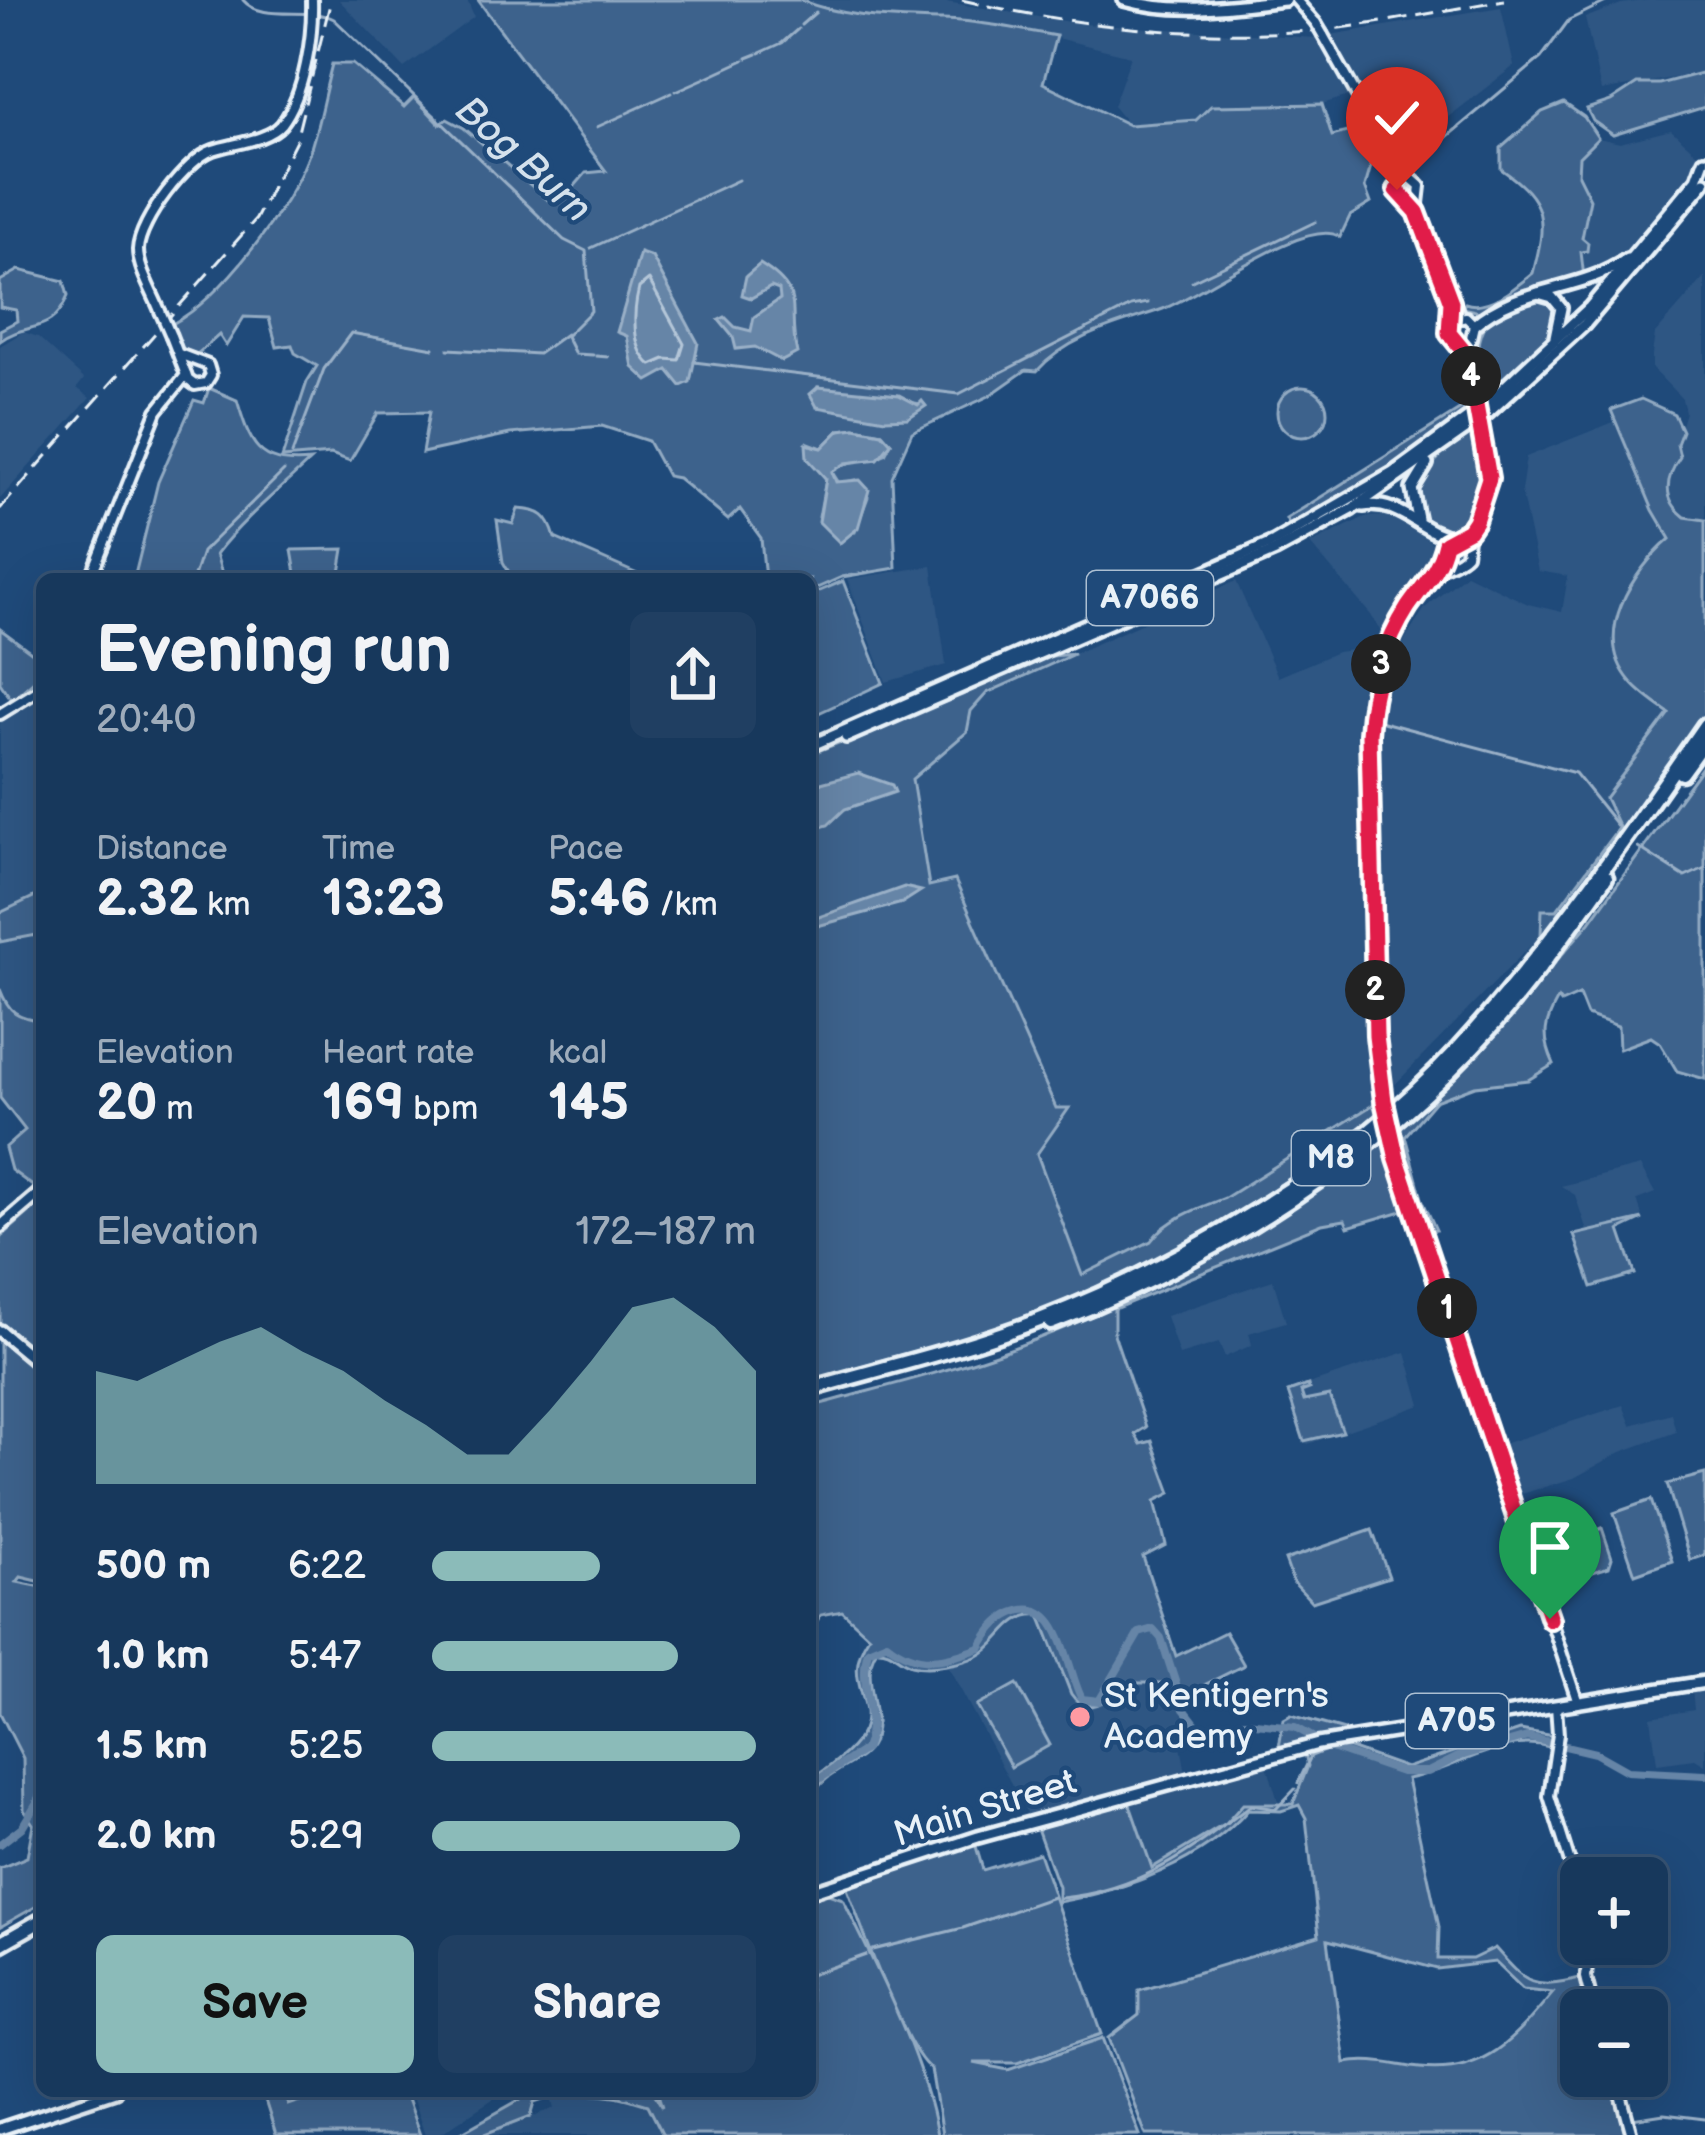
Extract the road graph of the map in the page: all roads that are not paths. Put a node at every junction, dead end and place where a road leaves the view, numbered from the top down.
1 (1124, 0) edge
2 (1296, 0) edge
3 (1274, 1) edge
4 (312, 3) edge
5 (1306, 7) junction
6 (1704, 160) edge
7 (1404, 180) junction
8 (1705, 182) edge
9 (1412, 199) junction
10 (1645, 244) junction
11 (1530, 292) junction
12 (1464, 320) junction
13 (1463, 341) junction
14 (179, 354) junction
15 (1540, 356) junction
16 (193, 362) junction
17 (188, 376) junction
18 (1486, 409) junction
19 (1472, 420) junction
20 (1434, 455) junction
21 (1352, 508) junction
22 (1421, 524) junction
23 (1469, 530) junction
24 (1433, 533) junction
25 (1455, 538) junction
26 (1467, 547) junction
27 (1446, 556) junction
28 (92, 573) edge
29 (36, 692) edge
30 (0, 714) edge
31 (1705, 725) edge
32 (1705, 740) edge
33 (816, 745) edge
34 (816, 745) edge
35 (36, 1196) edge
36 (0, 1227) edge
37 (0, 1331) edge
38 (36, 1361) edge
39 (816, 1391) edge
40 (816, 1391) edge
41 (1705, 1682) edge
42 (1578, 1703) junction
43 (1556, 1706) junction
44 (1569, 1857) edge
45 (816, 1890) edge
46 (36, 1920) edge
47 (36, 1922) edge
48 (0, 1935) edge
49 (0, 1944) edge
50 (97, 2097) edge
51 (1622, 2097) edge
52 (0, 2129) edge
53 (1632, 2135) edge

1 - 3 main road
2 - 5 main road
3 - 5 main road
4 - 14 main road, bridge
5 - 7 main road, bridge
6 - 10 main road, A7066
7 - 9 main road
7 - 9 main road
8 - 18 main road, A7066
9 - 12 main road
10 - 11 main road, A7066
10 - 15 main road, A7066
11 - 12 main road, A7066
11 - 15 main road
12 - 13 main road
12 - 13 main road
13 - 23 main road
14 - 16 main road
14 - 17 main road
15 - 18 main road, A7066
16 - 17 main road
16 - 17 main road
17 - 28 main road
18 - 19 main road, A7066, bridge
19 - 20 main road, A7066
19 - 33 main road, A7066
20 - 21 main road, A7066
20 - 22 main road
21 - 22 main road
21 - 34 main road, A7066
22 - 24 main road
23 - 25 main road
23 - 26 main road
24 - 25 main road
24 - 27 main road
25 - 26 main road
25 - 27 main road
26 - 27 main road
27 - 42 main road, bridge
29 - 30 main road
31 - 39 highway, M8
32 - 40 highway, M8
35 - 36 main road
37 - 38 main road
41 - 42 main road, A705
42 - 43 main road, A705
43 - 44 main road
43 - 45 main road, Main Street / A705
46 - 48 highway
47 - 49 highway
50 - 52 main road
51 - 53 main road

